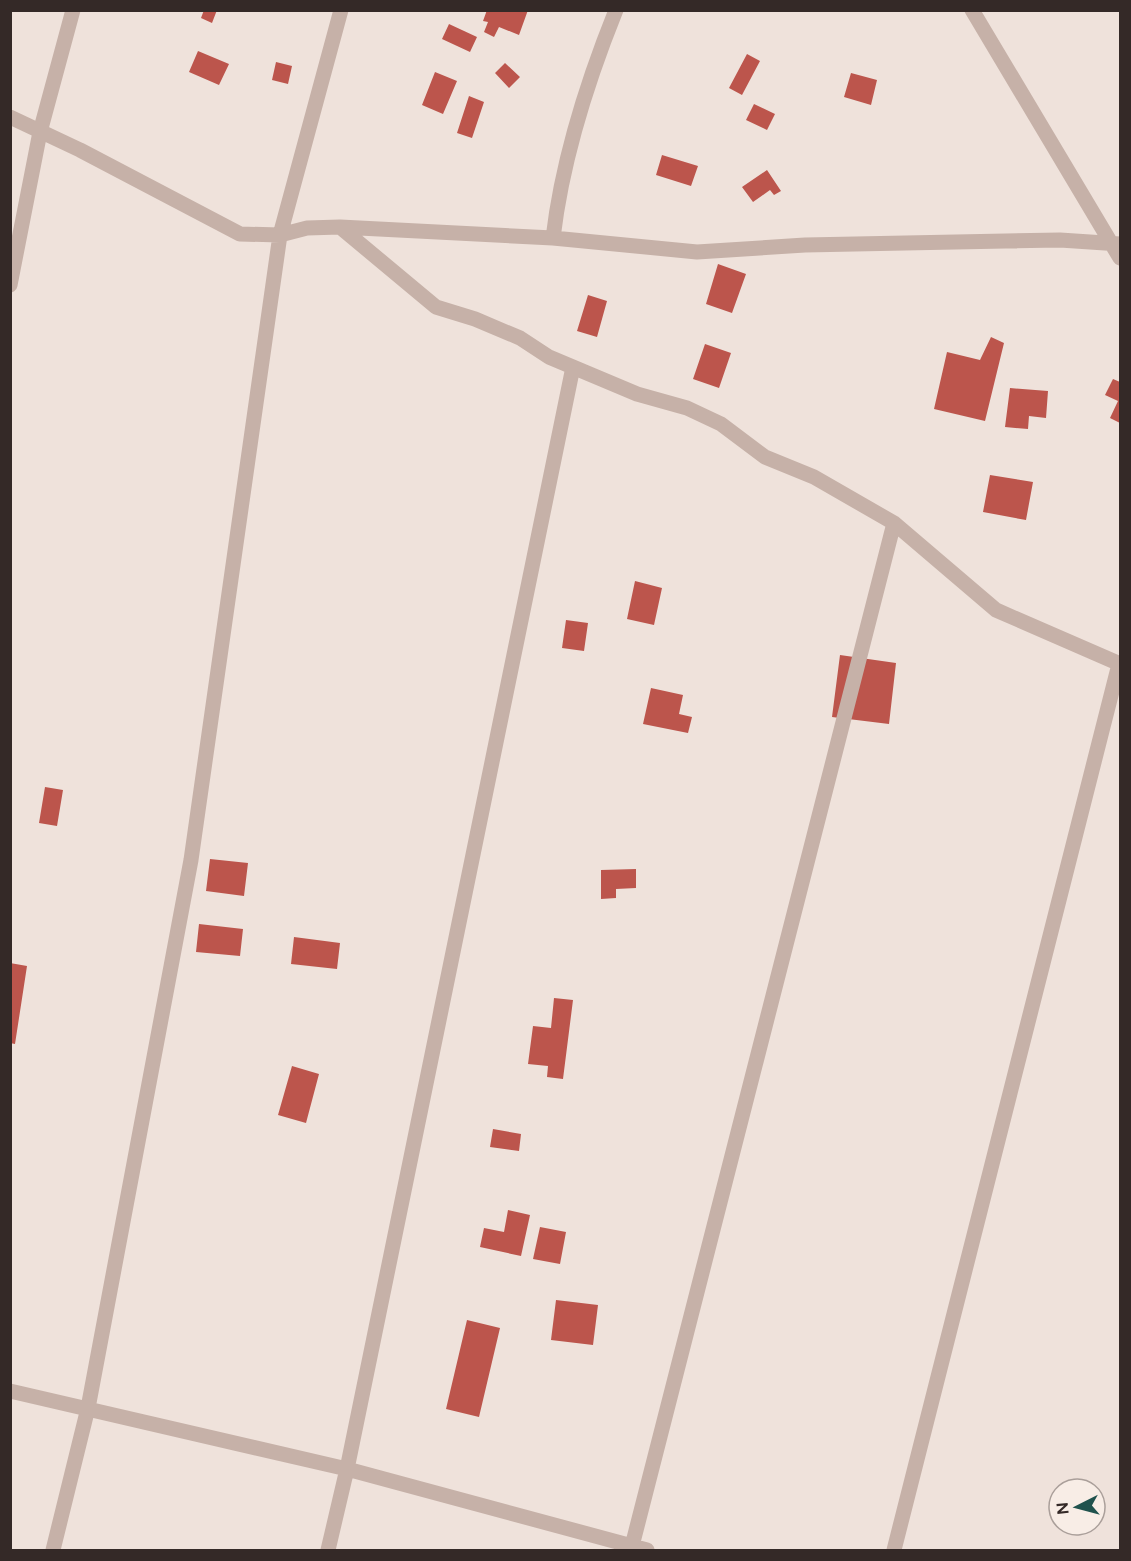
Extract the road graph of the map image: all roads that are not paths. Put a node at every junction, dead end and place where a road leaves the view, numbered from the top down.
1 (73, 10) edge
2 (341, 10) edge
3 (616, 10) edge
4 (972, 10) edge
5 (10, 117) edge
6 (40, 132) junction
7 (340, 227) junction
8 (280, 235) junction
9 (553, 238) junction
10 (1115, 244) edge
11 (1120, 258) edge
12 (10, 285) edge
13 (573, 367) junction
14 (894, 523) junction
15 (1120, 664) edge
16 (10, 1391) edge
17 (88, 1408) junction
18 (347, 1469) junction
19 (637, 1549) edge
20 (53, 1551) edge
21 (328, 1551) edge
22 (894, 1551) edge

1 - 6 street
2 - 8 street
3 - 9 street
4 - 10 street
5 - 6 street
6 - 8 street
6 - 12 street
7 - 8 street
7 - 9 street
7 - 13 street
8 - 17 street
9 - 10 street
10 - 11 street
13 - 14 street
13 - 18 street
14 - 15 street
14 - 19 street
15 - 22 street
16 - 17 street
17 - 18 street
17 - 20 street
18 - 19 street
18 - 21 street

